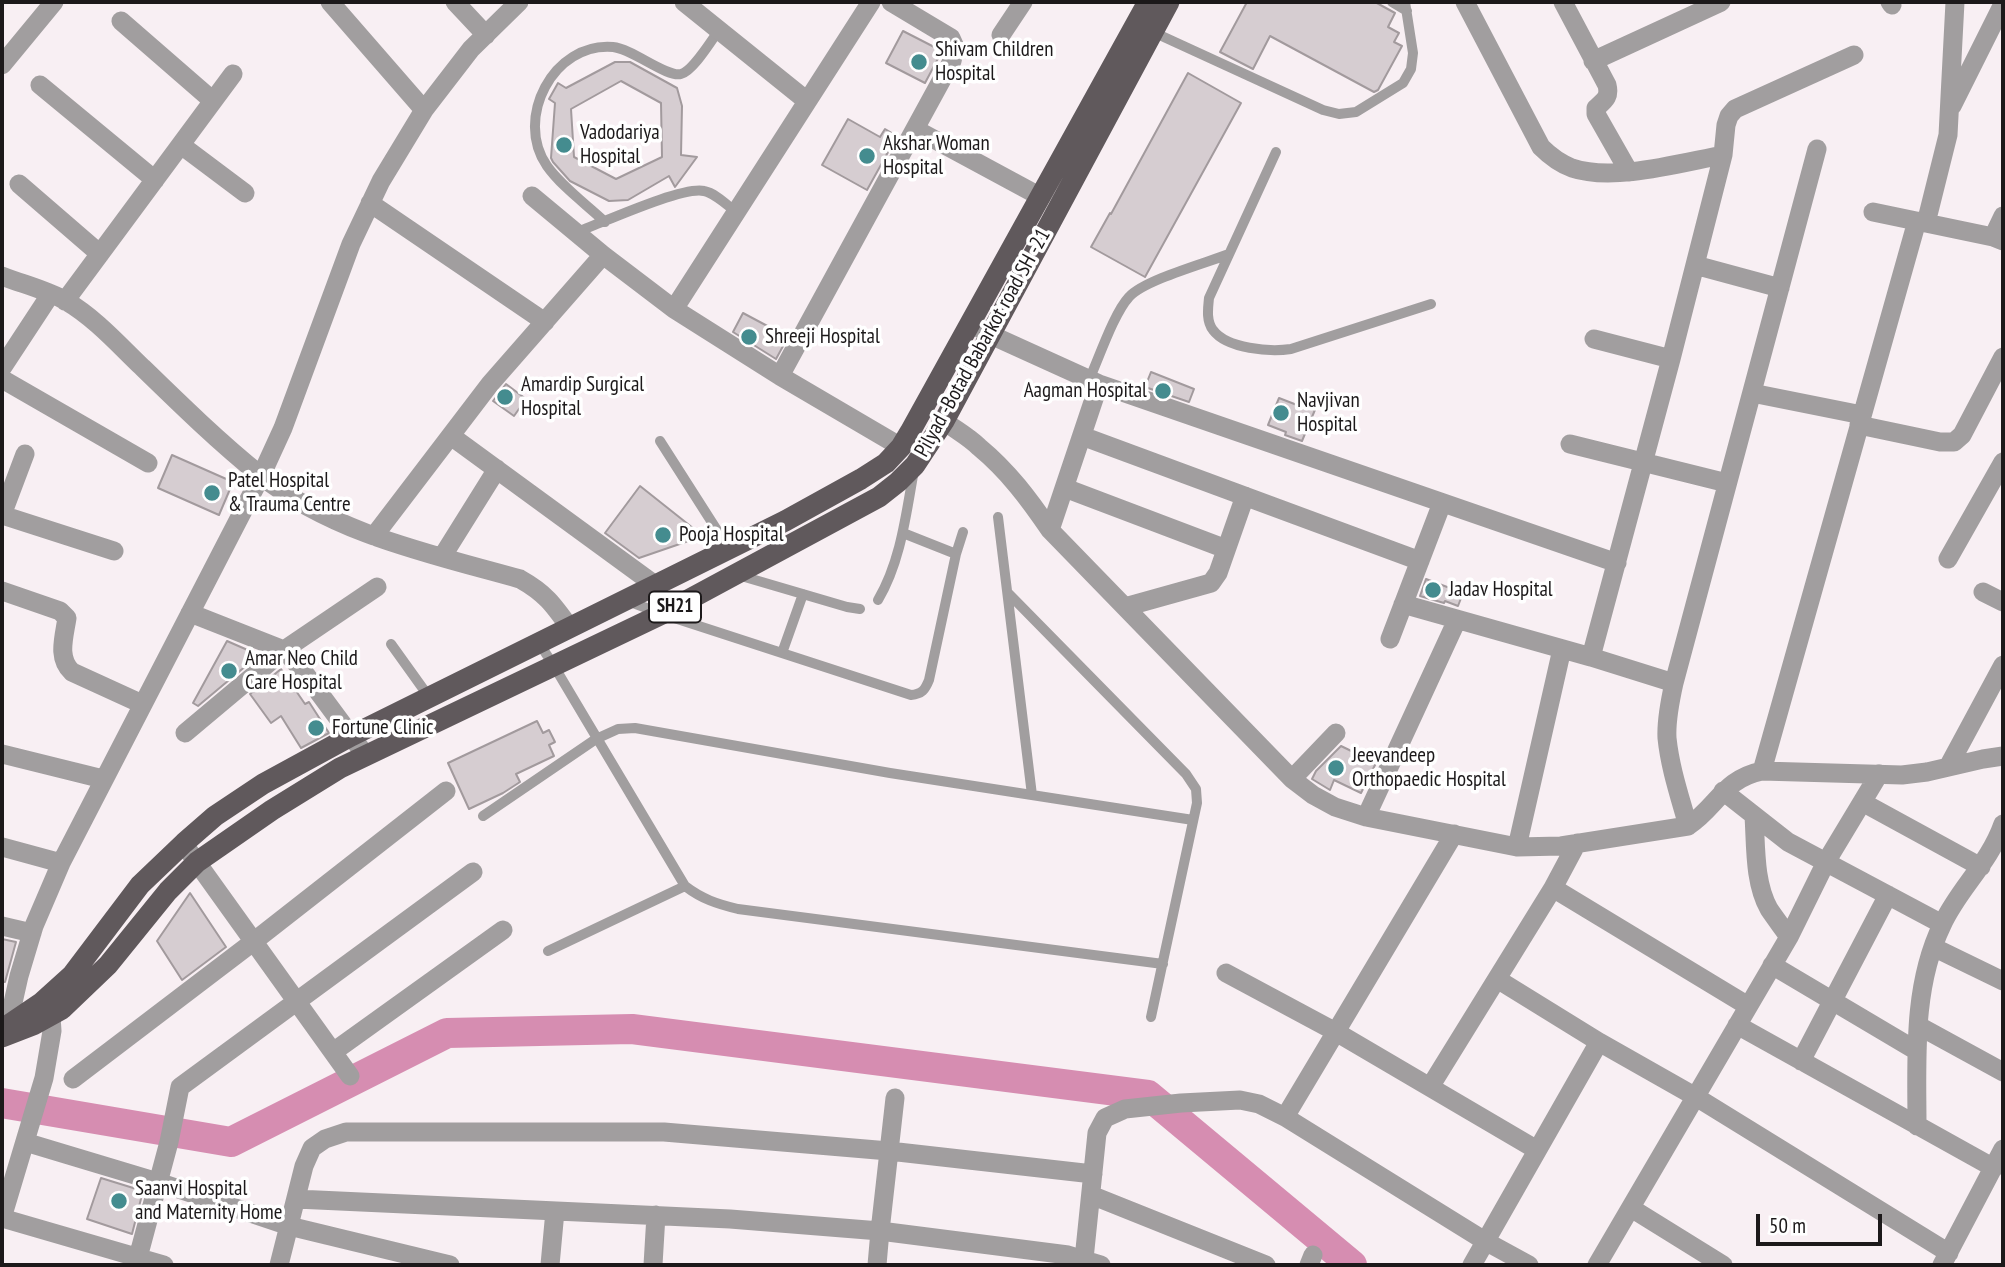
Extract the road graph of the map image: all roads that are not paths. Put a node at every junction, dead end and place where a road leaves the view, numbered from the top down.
1 (54, 2) edge
2 (330, 2) edge
3 (455, 2) edge
4 (519, 2) edge
5 (684, 2) edge
6 (891, 2) edge
7 (1023, 2) edge
8 (1169, 2) edge
9 (1392, 2) edge
10 (1465, 2) edge
11 (1563, 2) edge
12 (1721, 2) edge
13 (1955, 2) edge
14 (864, 4) edge
15 (1143, 4) edge
16 (2003, 4) edge
17 (1406, 7) edge
18 (1682, 10) edge
19 (121, 21) dead end
20 (719, 30) junction
21 (1153, 32) junction
22 (486, 35) junction
23 (1001, 35) dead end
24 (1854, 55) dead end
25 (1593, 61) junction
26 (2, 65) edge
27 (233, 74) dead end
28 (40, 85) dead end
29 (213, 101) junction
30 (807, 101) junction
31 (424, 110) junction
32 (1948, 113) junction
33 (915, 129) junction
34 (181, 145) junction
35 (1817, 149) dead end
36 (1276, 152) dead end
37 (1723, 155) junction
38 (1629, 172) junction
39 (155, 180) junction
40 (19, 184) dead end
41 (245, 193) dead end
42 (532, 196) dead end
43 (1041, 197) junction
44 (370, 203) junction
45 (736, 212) junction
46 (1873, 212) dead end
47 (2003, 216) edge
48 (605, 222) junction
49 (1922, 222) junction
50 (577, 232) junction
51 (1998, 239) edge
52 (100, 254) junction
53 (1229, 254) junction
54 (603, 255) junction
55 (1695, 265) junction
56 (2, 276) edge
57 (1780, 288) junction
58 (58, 298) junction
59 (1431, 304) dead end
60 (674, 309) junction
61 (545, 321) junction
62 (971, 323) junction
63 (991, 335) junction
64 (1594, 339) dead end
65 (2003, 357) edge
66 (1671, 359) junction
67 (2, 368) edge
68 (780, 376) junction
69 (2, 379) edge
70 (1094, 382) junction
71 (1752, 393) junction
72 (1861, 420) junction
73 (944, 421) junction
74 (450, 436) junction
75 (1082, 436) junction
76 (660, 441) dead end
77 (1570, 444) dead end
78 (901, 447) junction
79 (25, 454) dead end
80 (1645, 461) junction
81 (2003, 461) edge
82 (148, 463) dead end
83 (915, 465) junction
84 (497, 469) junction
85 (261, 475) junction
86 (1727, 483) junction
87 (1065, 488) junction
88 (1245, 496) junction
89 (1443, 503) junction
90 (2, 515) edge
91 (998, 517) dead end
92 (1051, 530) junction
93 (963, 532) dead end
94 (903, 533) junction
95 (374, 536) junction
96 (729, 549) junction
97 (1226, 549) junction
98 (114, 551) dead end
99 (956, 554) junction
100 (442, 557) junction
101 (1948, 559) dead end
102 (1420, 561) junction
103 (1617, 562) junction
104 (735, 574) junction
105 (655, 585) junction
106 (377, 587) dead end
107 (2, 591) edge
108 (1983, 592) dead end
109 (1008, 593) junction
110 (803, 594) junction
111 (625, 600) junction
112 (878, 600) dead end
113 (2003, 603) edge
114 (1403, 604) junction
115 (1125, 607) junction
116 (860, 609) dead end
117 (190, 613) junction
118 (662, 614) junction
119 (1457, 620) junction
120 (570, 628) junction
121 (1390, 639) dead end
122 (538, 643) junction
123 (391, 644) dead end
124 (1562, 649) junction
125 (284, 650) junction
126 (782, 653) junction
127 (1591, 657) junction
128 (2003, 665) edge
129 (554, 666) junction
130 (1674, 682) junction
131 (429, 697) junction
132 (142, 704) junction
133 (185, 733) dead end
134 (1336, 733) dead end
135 (351, 736) junction
136 (596, 739) junction
137 (2, 754) edge
138 (366, 756) junction
139 (2003, 756) edge
140 (1948, 768) junction
141 (1762, 771) junction
142 (1879, 774) junction
143 (103, 779) junction
144 (1292, 779) junction
145 (446, 791) dead end
146 (1723, 791) junction
147 (1032, 795) junction
148 (1862, 802) junction
149 (483, 816) dead end
150 (1754, 816) junction
151 (1367, 817) junction
152 (1193, 820) junction
153 (2003, 824) edge
154 (1688, 826) junction
155 (1454, 834) junction
156 (184, 843) junction
157 (1577, 843) junction
158 (1517, 847) junction
159 (2, 848) edge
160 (197, 862) junction
161 (1826, 862) junction
162 (61, 863) junction
163 (1981, 867) junction
164 (473, 872) dead end
165 (685, 886) junction
166 (1553, 888) junction
167 (1888, 895) junction
168 (1942, 924) junction
169 (2, 926) edge
170 (503, 930) dead end
171 (32, 933) junction
172 (1789, 937) junction
173 (253, 942) junction
174 (1933, 947) junction
175 (548, 950) dead end
176 (1163, 964) junction
177 (1772, 965) junction
178 (1226, 973) dead end
179 (1497, 979) junction
180 (2003, 981) edge
181 (1833, 1001) junction
182 (296, 1002) junction
183 (1748, 1006) junction
184 (46, 1009) junction
185 (1151, 1017) dead end
186 (4, 1025) edge
187 (1737, 1025) junction
188 (1919, 1026) junction
189 (1336, 1032) junction
190 (1599, 1042) junction
191 (1917, 1051) junction
192 (333, 1052) junction
193 (1801, 1061) junction
194 (2003, 1072) edge
195 (350, 1076) dead end
196 (73, 1079) dead end
197 (1430, 1087) junction
198 (1696, 1097) junction
199 (895, 1098) dead end
200 (1285, 1117) junction
201 (1917, 1126) junction
202 (27, 1134) junction
203 (1537, 1150) junction
204 (889, 1151) junction
205 (2000, 1160) edge
206 (1093, 1174) junction
207 (158, 1182) junction
208 (1091, 1195) junction
209 (296, 1199) junction
210 (1630, 1208) junction
211 (555, 1211) junction
212 (656, 1215) junction
213 (2, 1218) edge
214 (289, 1226) junction
215 (880, 1231) junction
216 (1485, 1241) junction
217 (1945, 1259) edge
218 (400, 1260) edge
219 (136, 1261) edge
220 (1092, 1262) edge
221 (164, 1265) edge
222 (279, 1265) edge
223 (450, 1265) edge
224 (550, 1265) edge
225 (653, 1265) edge
226 (877, 1265) edge
227 (1266, 1265) edge
228 (1472, 1265) edge
229 (1529, 1265) edge
230 (1597, 1265) edge
231 (1723, 1265) edge

1 - 26 street
2 - 31 street
3 - 22 street
4 - 22 street
5 - 20 street
6 - 33 street
7 - 23 street
8 - 21 main road, Pilyad -Botad Babarkot road SH -21 / SH21
9 - 17 lane
10 - 38 street
11 - 25 street
12 - 18 street
13 - 32 street
14 - 30 street
15 - 43 main road, Pilyad -Botad Babarkot road SH -21 / SH21
16 - 32 street
17 - 21 lane
18 - 25 street
19 - 29 street
20 - 30 street
20 - 48 lane
21 - 63 main road, Pilyad -Botad Babarkot road SH -21 / SH21
22 - 31 street
24 - 37 street
25 - 38 street
27 - 29 street
28 - 39 street
29 - 34 street
30 - 45 street
31 - 44 street
32 - 49 street
33 - 43 street
33 - 68 street
34 - 39 street
34 - 41 street
35 - 57 street
36 - 53 lane
37 - 38 street
37 - 55 street
39 - 52 street
40 - 52 street
42 - 50 street
43 - 62 main road, Pilyad -Botad Babarkot road SH -21 / SH21
44 - 61 street
44 - 85 street
45 - 48 lane
45 - 60 street
46 - 49 street
47 - 51 street
48 - 50 lane
49 - 51 street
49 - 72 street
50 - 54 street
52 - 58 street
53 - 59 lane
53 - 70 lane
54 - 60 street
54 - 61 street
55 - 57 street
55 - 66 street
56 - 58 street
57 - 71 street
58 - 67 street
58 - 85 street
60 - 68 street
61 - 74 street
62 - 63 street
62 - 78 main road, Pilyad -Botad Babarkot road SH -21 / SH21
63 - 70 street
63 - 73 main road, Pilyad -Botad Babarkot road SH -21 / SH21
64 - 66 street
65 - 72 street
66 - 80 street
68 - 78 street
69 - 82 street
70 - 75 street
70 - 89 street
71 - 72 street
71 - 86 street
72 - 141 street
73 - 83 main road, Pilyad -Botad Babarkot road SH -21 / SH21
73 - 92 street
74 - 84 street
74 - 95 street
75 - 87 street
75 - 88 street
76 - 96 lane
77 - 80 street
78 - 96 main road, Pilyad -Botad Babarkot road SH -21 / SH21
79 - 90 street
80 - 86 street
80 - 103 street
81 - 101 street
83 - 94 lane
83 - 104 main road, Pilyad -Botad Babarkot road SH -21 / SH21
84 - 100 street
84 - 105 street
85 - 95 street
85 - 117 street
86 - 130 street
87 - 92 street
87 - 97 street
88 - 97 street
88 - 102 street
89 - 102 street
89 - 103 street
90 - 98 street
91 - 109 lane
92 - 115 street
93 - 99 lane
94 - 99 lane
94 - 112 lane
95 - 100 street
96 - 105 main road, Pilyad -Botad Babarkot road SH -21 / SH21
97 - 115 street
99 - 126 lane
100 - 120 street
102 - 114 street
103 - 127 street
104 - 110 lane
104 - 118 main road, Pilyad -Botad Babarkot road SH -21 / SH21
105 - 111 main road, Pilyad -Botad Babarkot road SH -21 / SH21
106 - 125 street
107 - 132 street
108 - 113 street
109 - 147 lane
109 - 152 lane
110 - 116 lane
110 - 126 lane
111 - 118 lane
111 - 120 main road, Pilyad -Botad Babarkot road SH -21 / SH21
114 - 119 street
114 - 121 street
115 - 144 street
117 - 125 street
117 - 132 street
118 - 126 lane
118 - 129 main road, Pilyad -Botad Babarkot road SH -21 / SH21
119 - 124 street
119 - 151 street
120 - 122 main road, Pilyad -Botad Babarkot road SH -21 / SH21
122 - 129 lane
122 - 131 main road, Pilyad -Botad Babarkot road SH -21 / SH21
123 - 131 lane
124 - 127 street
124 - 158 street
125 - 133 street
125 - 135 street
127 - 130 street
128 - 140 street
129 - 136 lane
129 - 138 main road, Pilyad -Botad Babarkot road SH -21 / SH21
130 - 154 street
131 - 135 main road, Pilyad -Botad Babarkot road SH -21 / SH21
132 - 143 street
134 - 144 street
135 - 138 street
135 - 156 main road, Pilyad -Botad Babarkot road SH -21 / SH21
136 - 147 lane
136 - 149 lane
136 - 165 lane
137 - 143 street
138 - 160 main road, Pilyad -Botad Babarkot road SH -21 / SH21
139 - 140 street
140 - 142 street
141 - 142 street
141 - 146 street
142 - 148 street
143 - 162 street
144 - 151 street
145 - 173 street
146 - 150 street
146 - 154 street
147 - 152 lane
148 - 161 street
148 - 163 street
150 - 161 street
150 - 172 street
151 - 155 street
152 - 176 lane
153 - 163 street
154 - 157 street
155 - 158 street
155 - 189 street
156 - 160 street
156 - 184 main road, Pilyad -Botad Babarkot road SH -21 / SH21
157 - 158 street
157 - 166 street
159 - 162 street
160 - 173 street
160 - 184 main road, Pilyad -Botad Babarkot road SH -21 / SH21
161 - 167 street
161 - 172 street
162 - 171 street
163 - 168 street
164 - 182 street
165 - 175 lane
165 - 176 lane
166 - 179 street
166 - 183 street
167 - 168 street
167 - 181 street
168 - 174 street
169 - 171 street
170 - 192 street
171 - 186 street
172 - 177 street
173 - 182 street
173 - 196 street
174 - 180 street
174 - 188 street
176 - 185 lane
177 - 181 street
177 - 183 street
178 - 189 street
179 - 190 street
179 - 197 street
181 - 191 street
181 - 193 street
182 - 192 street
182 - 207 street
183 - 187 street
184 - 186 main road, Pilyad -Botad Babarkot road SH -21 / SH21
184 - 202 street
187 - 193 street
187 - 198 street
188 - 191 street
188 - 194 street
189 - 197 street
189 - 200 street
190 - 198 street
190 - 203 street
191 - 201 street
192 - 195 street
193 - 201 street
197 - 203 street
198 - 210 street
198 - 217 street
199 - 204 street
200 - 206 street
200 - 216 street
201 - 205 street
202 - 207 street
202 - 213 street
203 - 216 street
204 - 206 street
204 - 209 street
204 - 215 street
205 - 217 street
206 - 208 street
207 - 214 street
207 - 219 street
208 - 220 street
208 - 227 street
209 - 211 street
209 - 214 street
210 - 230 street
210 - 231 street
211 - 212 street
211 - 224 street
212 - 215 street
212 - 225 street
213 - 219 street
214 - 218 street
214 - 222 street
215 - 220 street
215 - 226 street
216 - 228 street
216 - 229 street
218 - 223 street
219 - 221 street

